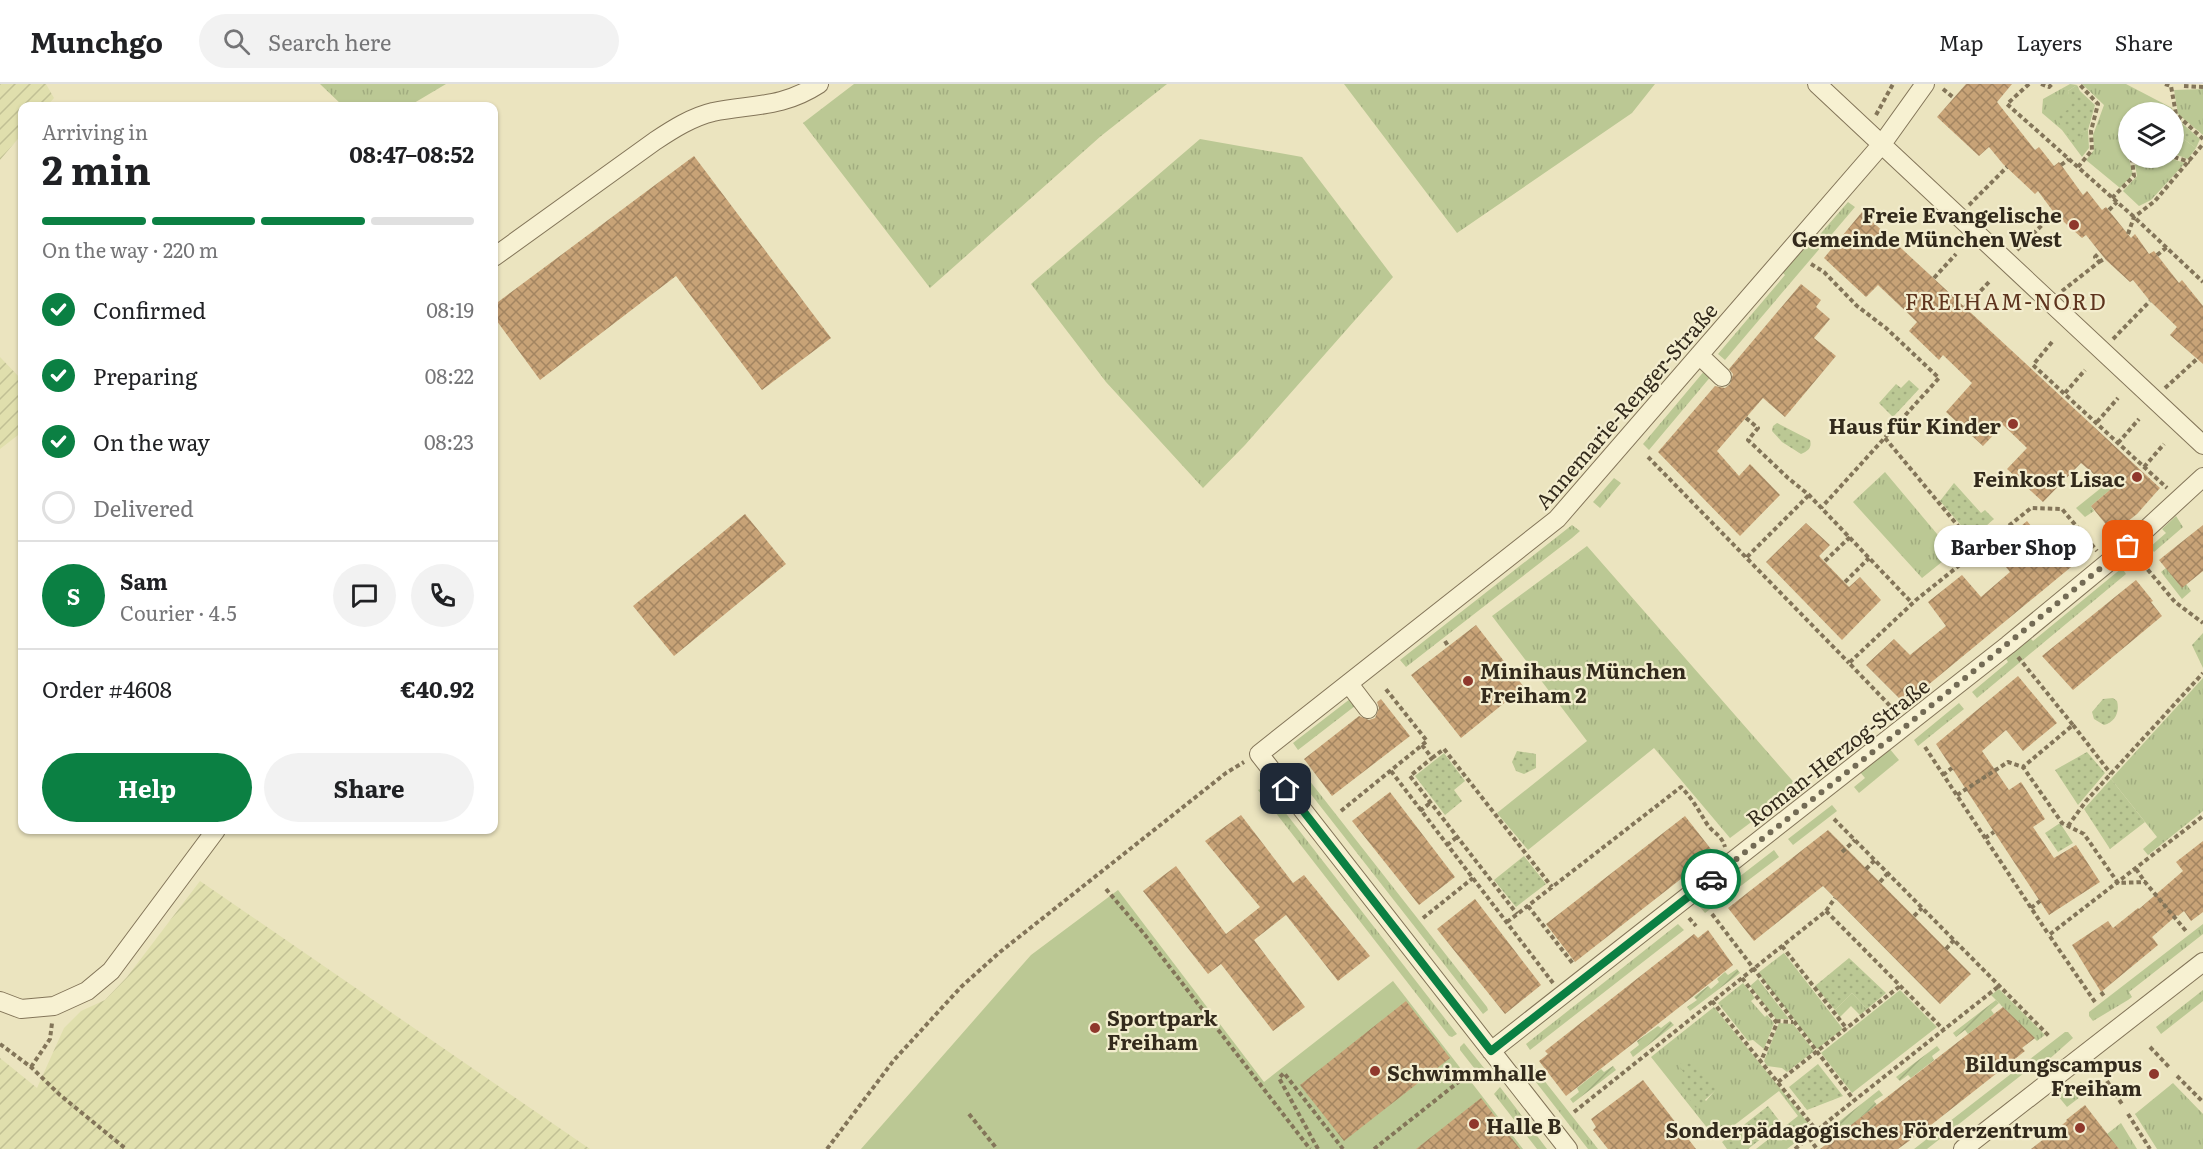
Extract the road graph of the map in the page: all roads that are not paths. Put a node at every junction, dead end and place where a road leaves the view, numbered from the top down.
1 (819, 84) edge
2 (1817, 84) edge
3 (1925, 84) edge
4 (1882, 144) junction
5 (498, 255) edge
6 (1699, 355) junction
7 (1722, 377) dead end
8 (2203, 445) edge
9 (2203, 477) edge
10 (1349, 684) junction
11 (1368, 709) dead end
12 (213, 834) edge
13 (2203, 962) edge
14 (0, 1001) edge
15 (1491, 1051) junction
16 (1568, 1149) edge
17 (1963, 1149) edge

1 - 5 street
2 - 4 street
3 - 4 street, Annemarie-Renger-Straße
4 - 6 street, Annemarie-Renger-Straße
4 - 8 street
6 - 7 street
6 - 10 street, Annemarie-Renger-Straße
9 - 15 street, Roman-Herzog-Straße
10 - 11 street
10 - 15 street, Annemarie-Renger-Straße
12 - 14 street
13 - 17 street
15 - 16 street

